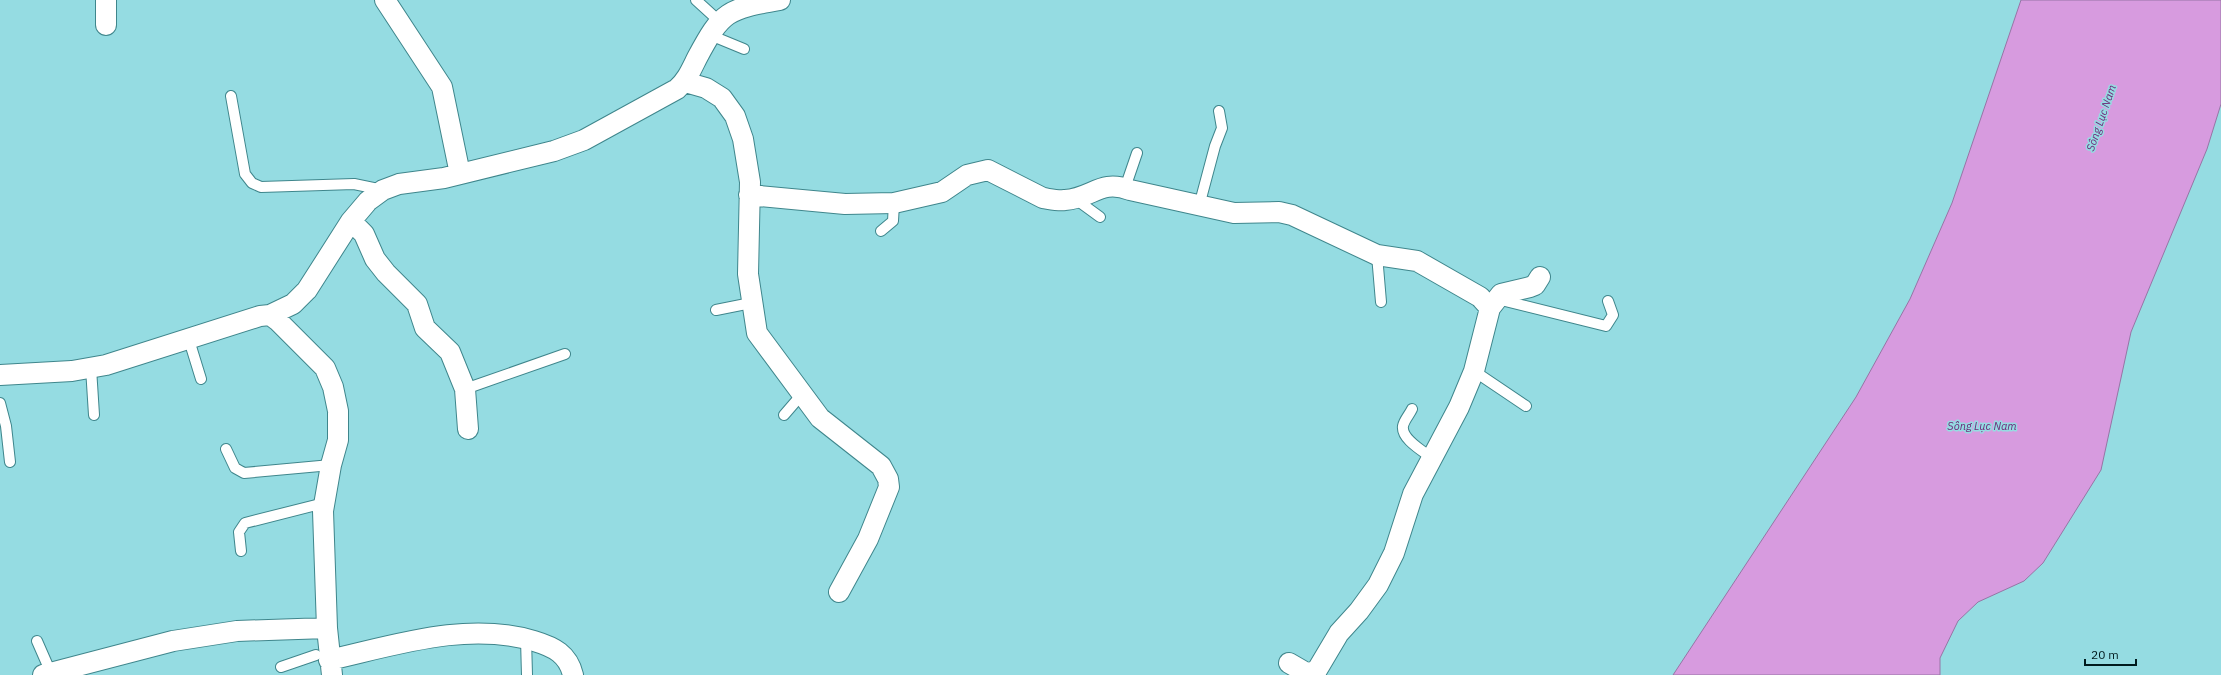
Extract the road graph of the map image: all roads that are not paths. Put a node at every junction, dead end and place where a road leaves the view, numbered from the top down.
1 (106, 0) edge
2 (696, 0) edge
3 (780, 0) edge
4 (392, 3) edge
5 (106, 25) dead end
6 (715, 28) junction
7 (744, 49) dead end
8 (685, 82) junction
9 (231, 96) dead end
10 (1219, 111) dead end
11 (1137, 152) dead end
12 (460, 174) junction
13 (1125, 188) junction
14 (383, 190) junction
15 (749, 195) junction
16 (1074, 198) junction
17 (894, 203) junction
18 (1199, 206) junction
19 (1100, 217) dead end
20 (352, 221) junction
21 (881, 231) dead end
22 (1377, 256) junction
23 (1540, 276) dead end
24 (1608, 301) dead end
25 (1381, 302) dead end
26 (751, 303) junction
27 (1493, 303) junction
28 (716, 310) dead end
29 (270, 315) junction
30 (189, 340) junction
31 (565, 354) dead end
32 (91, 368) junction
33 (1474, 371) junction
34 (0, 374) edge
35 (201, 379) dead end
36 (466, 389) junction
37 (803, 393) junction
38 (0, 403) edge
39 (1526, 406) dead end
40 (1412, 409) dead end
41 (94, 415) dead end
42 (784, 415) dead end
43 (468, 429) dead end
44 (226, 449) dead end
45 (1432, 458) junction
46 (10, 462) dead end
47 (331, 465) junction
48 (324, 503) junction
49 (241, 551) dead end
50 (839, 592) dead end
51 (327, 628) junction
52 (526, 639) junction
53 (38, 641) dead end
54 (326, 659) edge
55 (1289, 663) dead end
56 (282, 667) dead end
57 (80, 670) edge
58 (47, 674) edge
59 (528, 675) edge
60 (573, 675) edge

1 - 5 street
2 - 6 lane
3 - 6 street
4 - 12 street
6 - 7 lane
6 - 8 street
8 - 12 street
8 - 15 street
9 - 14 lane
10 - 18 lane
11 - 13 lane
12 - 14 street
13 - 16 street
13 - 18 street
14 - 20 street
15 - 17 street
15 - 26 street
16 - 17 street
16 - 19 lane
17 - 21 lane
18 - 22 street
20 - 29 street
20 - 36 street
22 - 25 lane
22 - 27 street
23 - 27 street
24 - 27 lane
26 - 28 lane
26 - 37 street
27 - 33 street
29 - 30 street
29 - 47 street
30 - 32 street
30 - 35 lane
31 - 36 lane
32 - 34 street
32 - 41 lane
33 - 39 lane
33 - 45 street
36 - 43 street
37 - 42 lane
37 - 50 street
38 - 46 lane
40 - 45 lane
44 - 47 lane
45 - 55 street
47 - 48 street
48 - 49 lane
48 - 51 street
51 - 54 street
51 - 57 street
52 - 54 street
52 - 59 lane
52 - 60 street
53 - 58 lane
54 - 56 lane
57 - 58 street

